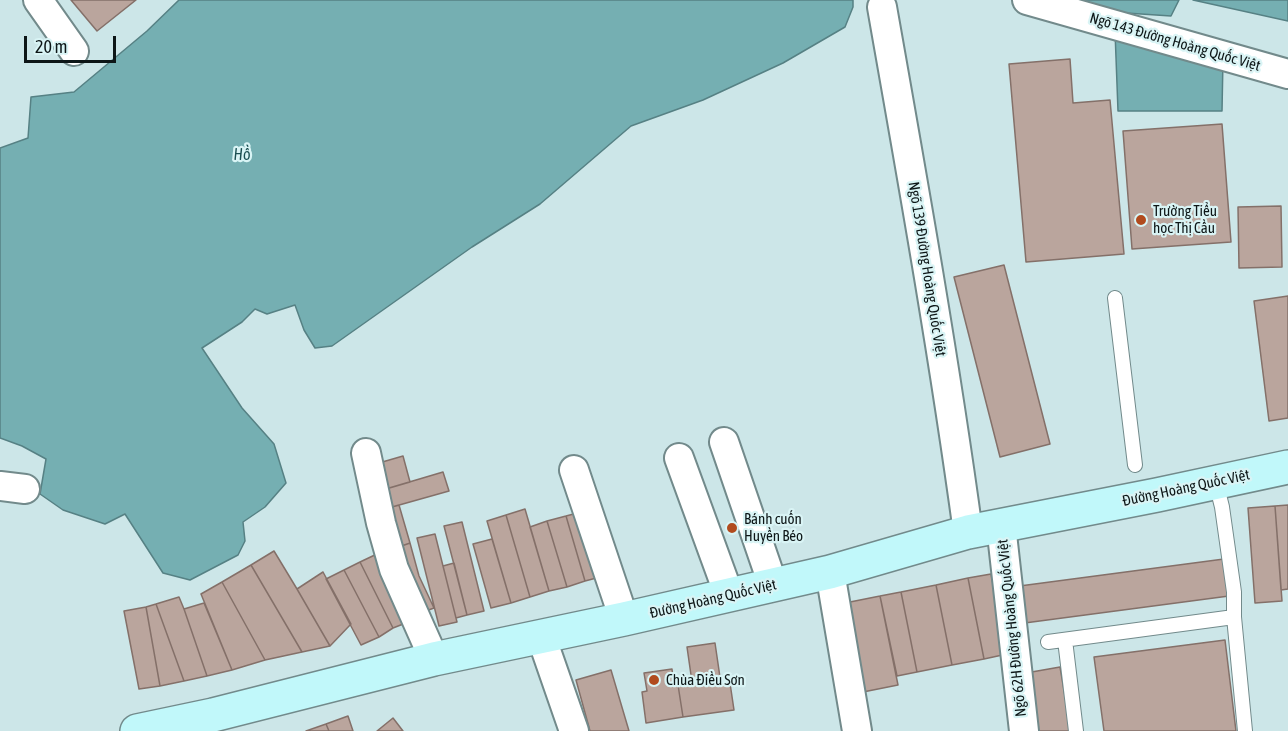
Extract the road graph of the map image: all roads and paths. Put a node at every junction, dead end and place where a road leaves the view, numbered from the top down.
1 (38, 0) edge
2 (1027, 0) edge
3 (882, 7) dead end
4 (74, 51) dead end
5 (1288, 74) edge
6 (1115, 298) dead end
7 (724, 442) dead end
8 (366, 453) dead end
9 (679, 458) dead end
10 (1135, 465) dead end
11 (1288, 467) edge
12 (574, 470) dead end
13 (1216, 483) junction
14 (1001, 525) junction
15 (968, 532) junction
16 (830, 572) junction
17 (773, 585) junction
18 (729, 595) junction
19 (1234, 617) junction
20 (624, 619) junction
21 (542, 636) junction
22 (1065, 640) junction
23 (1048, 642) dead end
24 (434, 659) junction
25 (189, 726) edge
26 (137, 731) edge
27 (574, 731) edge
28 (857, 731) edge
29 (1024, 731) edge
30 (1076, 731) edge
31 (1245, 731) edge

1 - 4 street
2 - 5 street, Ngõ 143 Đường Hoàng Quốc Việt
3 - 15 street, Ngõ 139 Đường Hoàng Quốc Việt
6 - 10 lane
7 - 17 street
8 - 24 street
9 - 18 street
11 - 13 main road, Đường Hoàng Quốc Việt
12 - 20 street
13 - 14 main road, Đường Hoàng Quốc Việt
13 - 19 lane
14 - 15 main road, Đường Hoàng Quốc Việt
14 - 29 street, Ngõ 62H Đường Hoàng Quốc Việt
15 - 16 main road, Đường Hoàng Quốc Việt
16 - 17 main road, Đường Hoàng Quốc Việt
16 - 28 street
17 - 18 main road, Đường Hoàng Quốc Việt
18 - 20 main road, Đường Hoàng Quốc Việt
19 - 22 lane
19 - 31 lane
20 - 21 main road, Đường Hoàng Quốc Việt
21 - 24 main road, Đường Hoàng Quốc Việt
21 - 27 street
22 - 23 lane
22 - 30 lane
24 - 25 main road, Đường Hoàng Quốc Việt
25 - 26 main road, Đường Hoàng Quốc Việt

